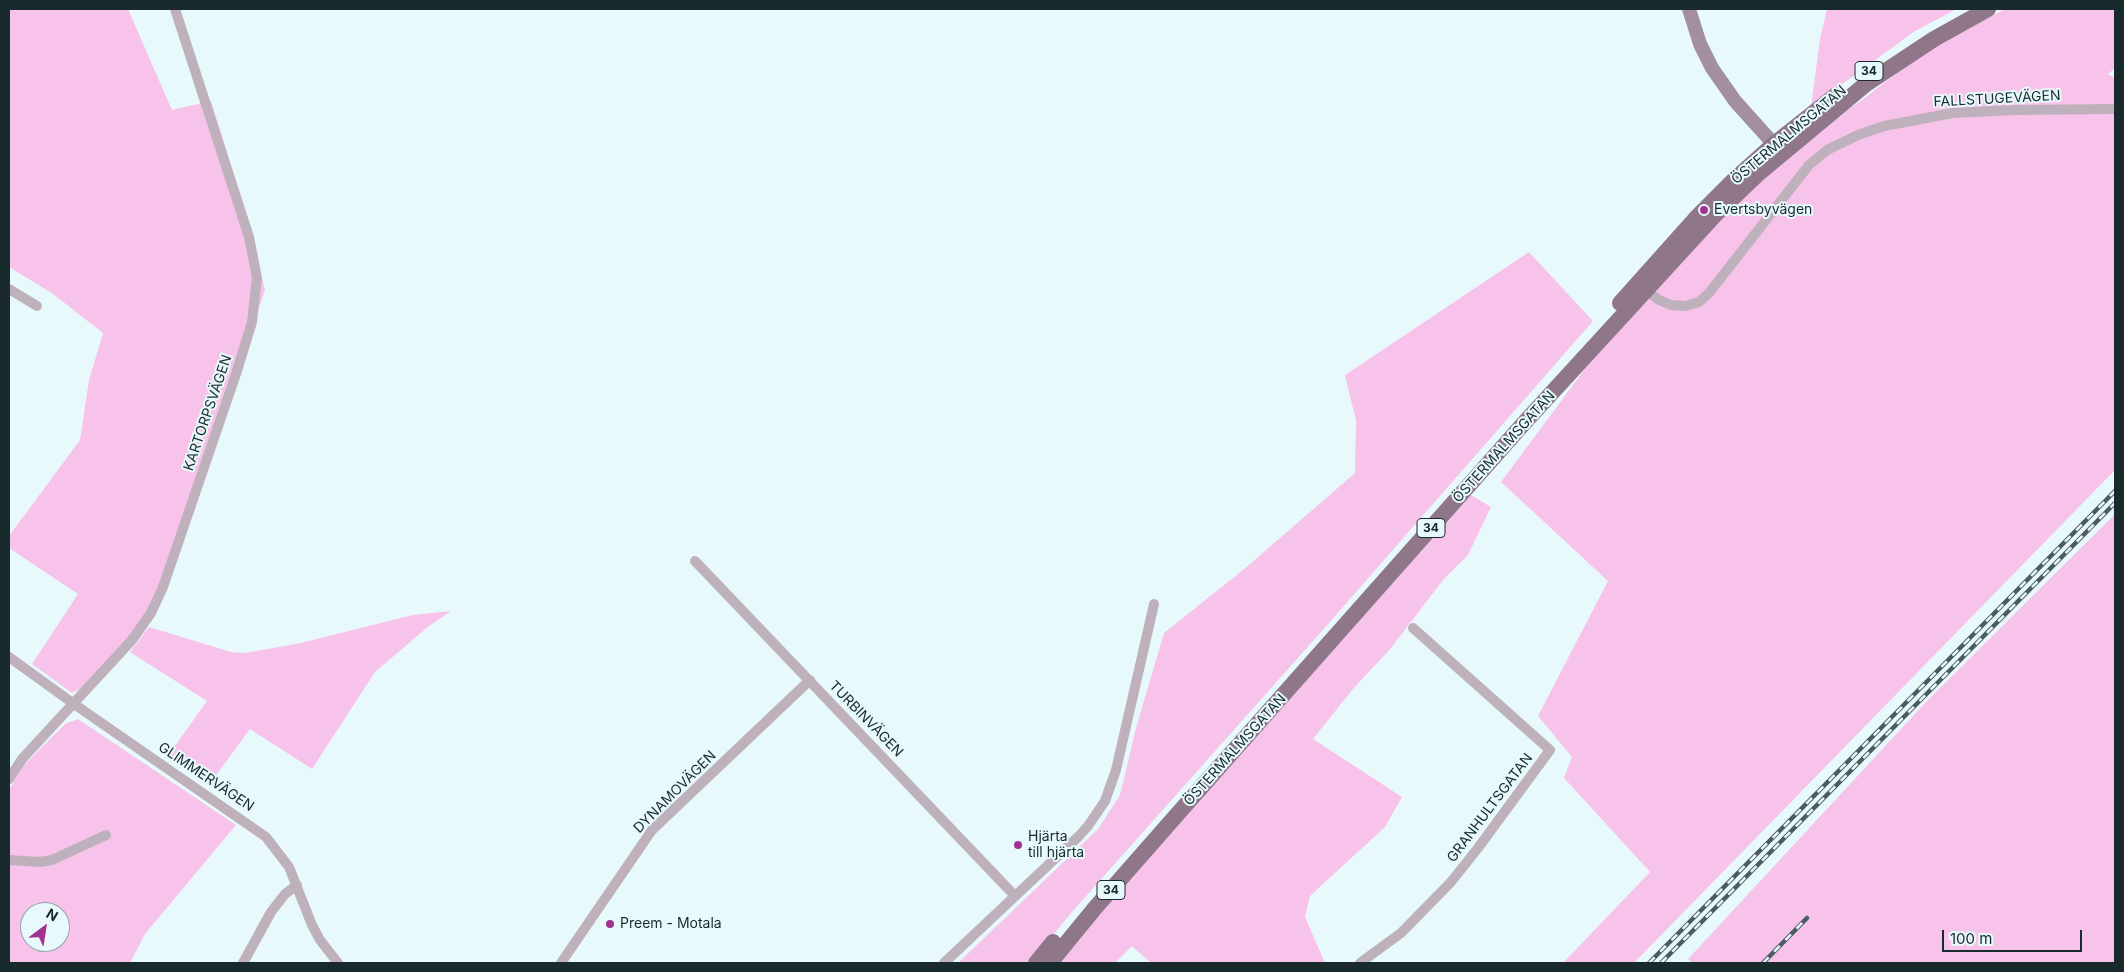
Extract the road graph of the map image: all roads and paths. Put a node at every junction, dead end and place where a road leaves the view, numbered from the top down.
1 (175, 9) edge
2 (1689, 9) edge
3 (1970, 9) edge
4 (1988, 9) edge
5 (2115, 109) edge
6 (1778, 148) junction
7 (1641, 286) junction
8 (9, 289) edge
9 (37, 306) dead end
10 (695, 561) dead end
11 (1154, 604) dead end
12 (1413, 628) dead end
13 (9, 657) edge
14 (810, 680) junction
15 (74, 704) junction
16 (9, 779) edge
17 (106, 835) dead end
18 (9, 860) edge
19 (297, 884) junction
20 (1015, 896) junction
21 (243, 963) edge
22 (338, 963) edge
23 (561, 963) edge
24 (944, 963) edge
25 (1036, 963) edge
26 (1050, 963) edge
27 (1360, 963) edge

1 - 15 street, KARTORPSVÄGEN
2 - 6 street
3 - 6 main road, ÖSTERMALMSGATAN / 34
4 - 6 main road, ÖSTERMALMSGATAN / 34
5 - 7 street, FALLSTUGEVÄGEN
6 - 7 main road, ÖSTERMALMSGATAN / 34
7 - 25 main road, ÖSTERMALMSGATAN / 34
7 - 26 main road, ÖSTERMALMSGATAN / 34
8 - 9 street
10 - 14 street, TURBINVÄGEN
11 - 20 street
12 - 27 street, GRANHULTSGATAN
13 - 15 street, GLIMMERVÄGEN
14 - 20 street, TURBINVÄGEN
14 - 23 street, DYNAMOVÄGEN
15 - 16 street, KARTORPSVÄGEN
15 - 19 street, GLIMMERVÄGEN
17 - 18 street
19 - 21 street
19 - 22 street, GLIMMERVÄGEN
20 - 24 street

